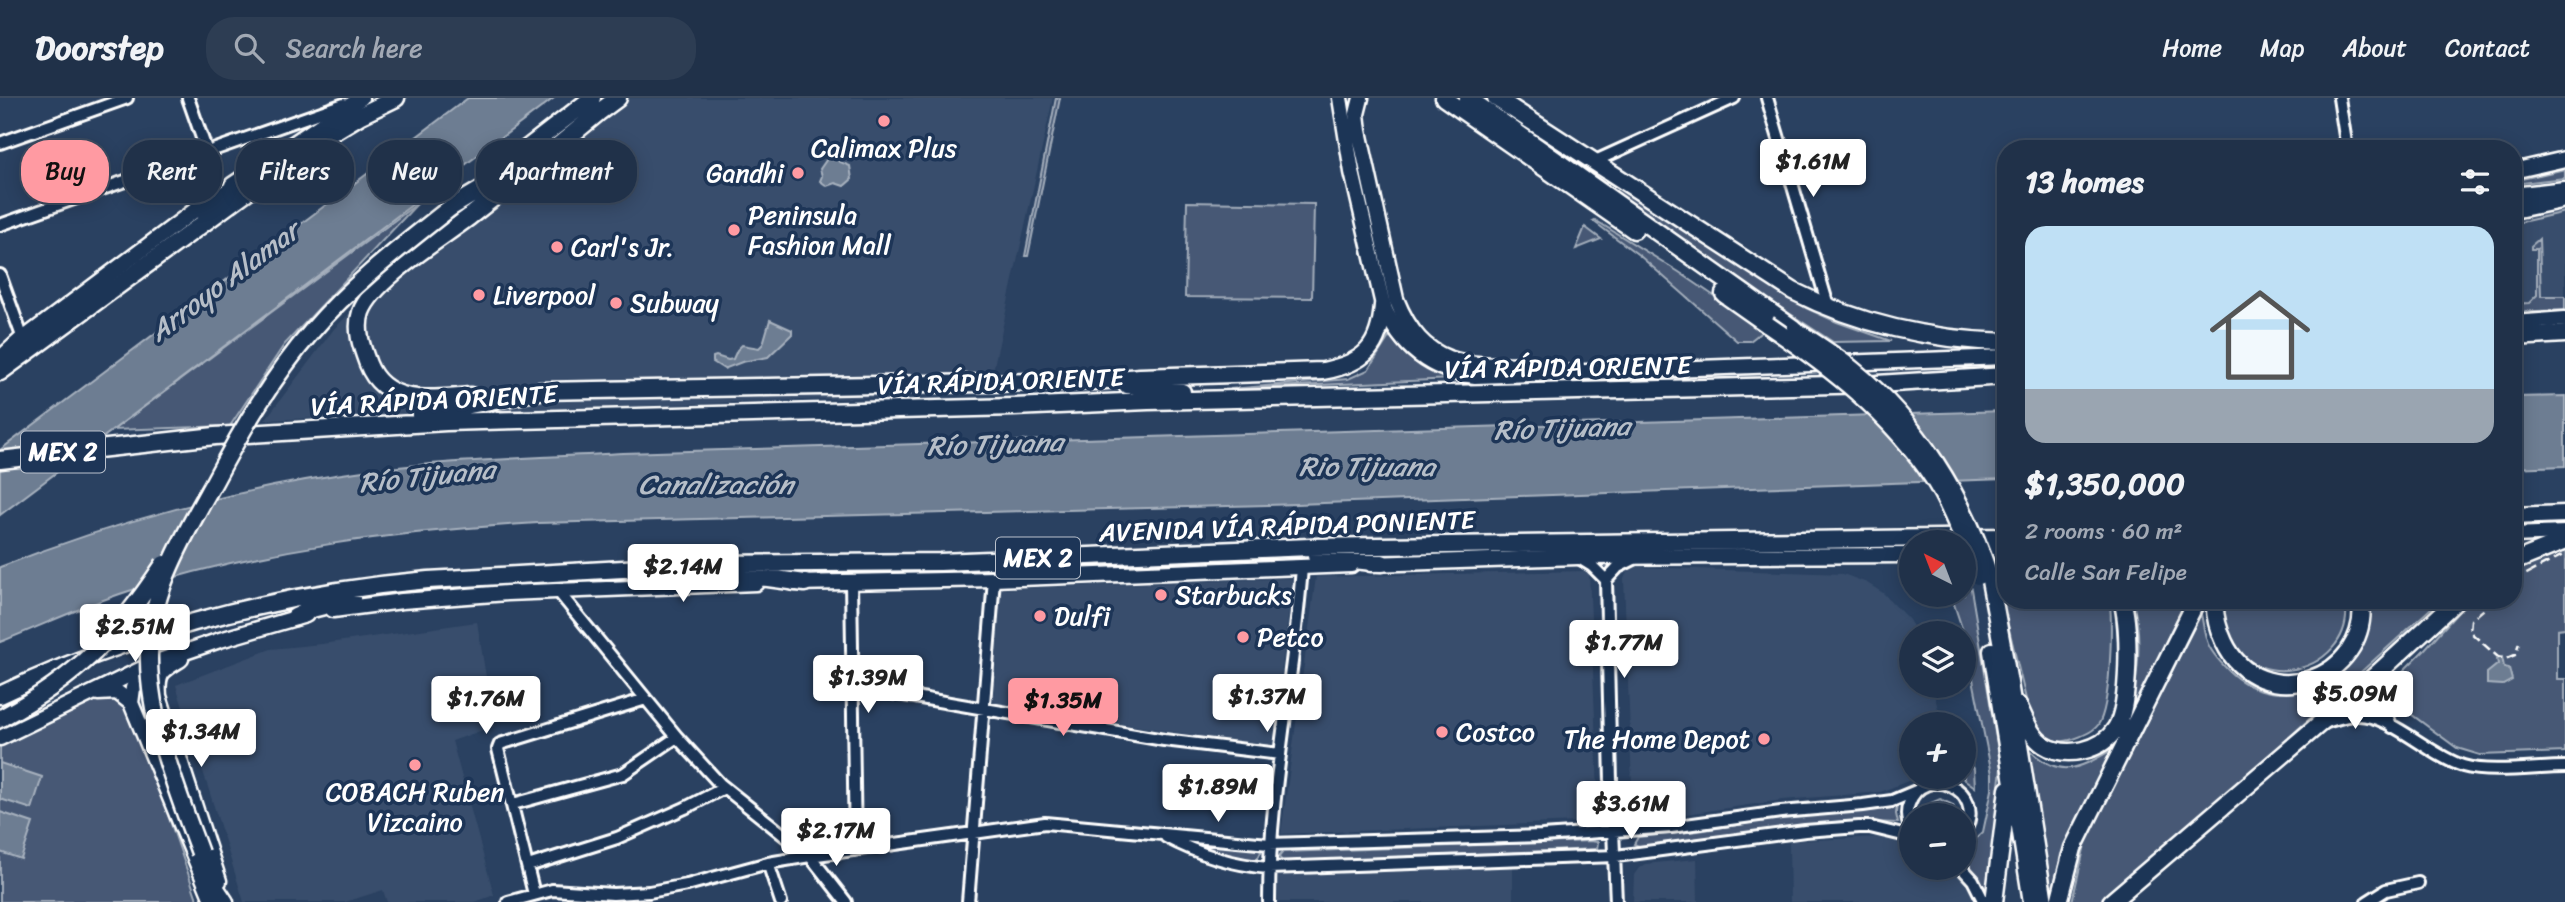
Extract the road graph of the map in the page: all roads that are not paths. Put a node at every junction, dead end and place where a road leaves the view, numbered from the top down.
1 (127, 98) edge
2 (188, 98) edge
3 (360, 98) edge
4 (396, 98) edge
5 (618, 98) edge
6 (1340, 98) edge
7 (1362, 98) edge
8 (1444, 98) edge
9 (1468, 98) edge
10 (1496, 98) edge
11 (1734, 98) edge
12 (1767, 98) edge
13 (2339, 98) edge
14 (595, 106) edge
15 (342, 109) junction
16 (203, 140) edge
17 (313, 140) edge
18 (319, 140) edge
19 (2346, 140) edge
20 (0, 143) edge
21 (222, 147) edge
22 (2565, 159) edge
23 (1593, 162) junction
24 (2522, 168) edge
25 (1352, 172) junction
26 (1369, 173) junction
27 (123, 182) edge
28 (236, 186) edge
29 (2565, 190) edge
30 (2522, 194) edge
31 (236, 199) edge
32 (2565, 199) edge
33 (197, 208) junction
34 (2522, 208) edge
35 (0, 225) edge
36 (0, 275) edge
37 (1383, 305) junction
38 (1829, 309) junction
39 (2565, 320) edge
40 (2522, 322) edge
41 (2565, 334) edge
42 (2522, 336) edge
43 (23, 339) junction
44 (1997, 344) edge
45 (1997, 345) edge
46 (1997, 356) edge
47 (0, 359) edge
48 (0, 372) edge
49 (1997, 377) edge
50 (1095, 381) junction
51 (540, 391) junction
52 (1236, 399) junction
53 (372, 426) junction
54 (0, 460) edge
55 (202, 504) junction
56 (2565, 513) edge
57 (2522, 515) edge
58 (2565, 533) edge
59 (2522, 535) edge
60 (1997, 537) edge
61 (2565, 541) edge
62 (1226, 551) junction
63 (1997, 551) edge
64 (1976, 552) edge
65 (1899, 555) edge
66 (1577, 557) junction
67 (1641, 557) junction
68 (2522, 558) edge
69 (1382, 563) junction
70 (1302, 567) junction
71 (637, 568) junction
72 (1983, 576) junction
73 (994, 579) junction
74 (428, 580) junction
75 (1606, 580) junction
76 (851, 581) junction
77 (805, 583) junction
78 (556, 590) junction
79 (2125, 609) edge
80 (2192, 609) edge
81 (2216, 609) edge
82 (2361, 609) edge
83 (2447, 609) edge
84 (295, 617) junction
85 (203, 645) junction
86 (2390, 663) junction
87 (2009, 683) junction
88 (851, 686) junction
89 (90, 694) junction
90 (0, 695) edge
91 (159, 696) junction
92 (646, 699) junction
93 (131, 703) junction
94 (984, 708) junction
95 (2, 717) edge
96 (2319, 723) junction
97 (2392, 727) junction
98 (677, 737) junction
99 (0, 738) edge
100 (1280, 754) junction
101 (2011, 766) junction
102 (2565, 767) edge
103 (724, 788) junction
104 (1916, 791) junction
105 (1909, 803) edge
106 (1967, 803) edge
107 (513, 804) junction
108 (1614, 832) junction
109 (973, 833) junction
110 (1899, 834) edge
111 (1164, 835) junction
112 (1269, 844) junction
113 (855, 850) junction
114 (810, 856) junction
115 (1616, 856) junction
116 (768, 863) junction
117 (528, 866) junction
118 (1269, 868) junction
119 (1973, 880) edge
120 (2418, 883) dead end
121 (649, 892) junction
122 (534, 894) junction
123 (213, 902) edge
124 (225, 902) edge
125 (508, 902) edge
126 (639, 902) edge
127 (781, 902) edge
128 (846, 902) edge
129 (968, 902) edge
130 (1269, 902) edge
131 (1616, 902) edge
132 (1984, 902) edge
133 (1994, 902) edge
134 (2032, 902) edge
135 (2044, 902) edge
136 (2059, 902) edge
137 (2111, 902) edge
138 (2367, 902) edge

1 - 20 street
2 - 16 street
3 - 15 main road
3 - 21 street
4 - 18 highway
5 - 14 highway
6 - 25 main road
7 - 26 main road
8 - 72 highway, bridge
9 - 72 highway, bridge
10 - 23 highway
11 - 23 street
12 - 38 street
13 - 19 street
14 - 51 highway
14 - 55 highway, bridge
15 - 17 highway
15 - 33 main road
22 - 24 main road
23 - 38 highway
25 - 26 main road
25 - 37 main road
26 - 45 main road
27 - 35 street
28 - 33 highway
29 - 30 main road
31 - 48 highway
32 - 34 highway
33 - 43 main road
36 - 43 street
37 - 46 main road
37 - 50 highway
38 - 44 highway
39 - 40 main road
41 - 42 highway
43 - 47 highway
49 - 52 highway, VÍA RÁPIDA ORIENTE / MEX 2
50 - 51 highway
50 - 52 highway
51 - 53 highway
52 - 53 highway, VÍA RÁPIDA ORIENTE / MEX 2
53 - 54 highway, VÍA RÁPIDA ORIENTE / MEX 2
55 - 95 highway, bridge
55 - 124 highway, bridge
56 - 57 highway
58 - 59 main road
60 - 62 highway, AVENIDA VÍA RÁPIDA PONIENTE / MEX 2
61 - 68 highway
62 - 69 highway
62 - 71 highway, AVENIDA VÍA RÁPIDA PONIENTE / MEX 2
63 - 64 main road
65 - 67 main road, AVENIDA VÍA RÁPIDA PONIENTE
66 - 67 main road, AVENIDA VÍA RÁPIDA PONIENTE
66 - 69 main road, AVENIDA VÍA RÁPIDA PONIENTE
66 - 75 street
67 - 75 street
69 - 70 main road, AVENIDA VÍA RÁPIDA PONIENTE
70 - 73 main road, AVENIDA VÍA RÁPIDA PONIENTE
70 - 100 street
71 - 74 highway, AVENIDA VÍA RÁPIDA PONIENTE / MEX 2
71 - 77 highway
72 - 87 highway
72 - 101 highway
73 - 76 main road, AVENIDA VÍA RÁPIDA PONIENTE
73 - 94 street
74 - 84 highway
74 - 90 highway, AVENIDA VÍA RÁPIDA PONIENTE / MEX 2
75 - 108 street
76 - 77 main road, AVENIDA VÍA RÁPIDA PONIENTE
76 - 88 street
77 - 78 main road, AVENIDA VÍA RÁPIDA PONIENTE
78 - 84 main road, AVENIDA VÍA RÁPIDA PONIENTE
78 - 92 street
79 - 87 highway
80 - 136 highway
81 - 82 highway
83 - 86 highway
84 - 85 main road, AVENIDA VÍA RÁPIDA PONIENTE
85 - 89 main road, AVENIDA VÍA RÁPIDA PONIENTE
85 - 91 main road
86 - 96 highway
86 - 97 street
87 - 135 highway
88 - 94 street
88 - 113 street
89 - 93 main road
89 - 99 main road, AVENIDA VÍA RÁPIDA PONIENTE
91 - 93 main road
91 - 124 main road
92 - 98 street
92 - 107 street
93 - 123 main road
94 - 100 street
94 - 109 street
96 - 97 street
96 - 137 highway
97 - 102 street
98 - 103 street
98 - 107 street
100 - 112 street
101 - 133 highway
101 - 134 highway
103 - 114 street
103 - 117 street
104 - 105 street
104 - 106 street
104 - 108 street
107 - 117 street
108 - 112 street
108 - 115 street
109 - 111 street
109 - 113 street
109 - 129 street
110 - 115 street
111 - 112 street
111 - 118 street
112 - 118 street
113 - 114 street
114 - 116 street
114 - 128 street
115 - 118 street
115 - 131 street
116 - 121 street
116 - 127 street
117 - 122 street
118 - 130 street
119 - 132 street
120 - 138 street
121 - 122 street
121 - 126 street
122 - 125 street

